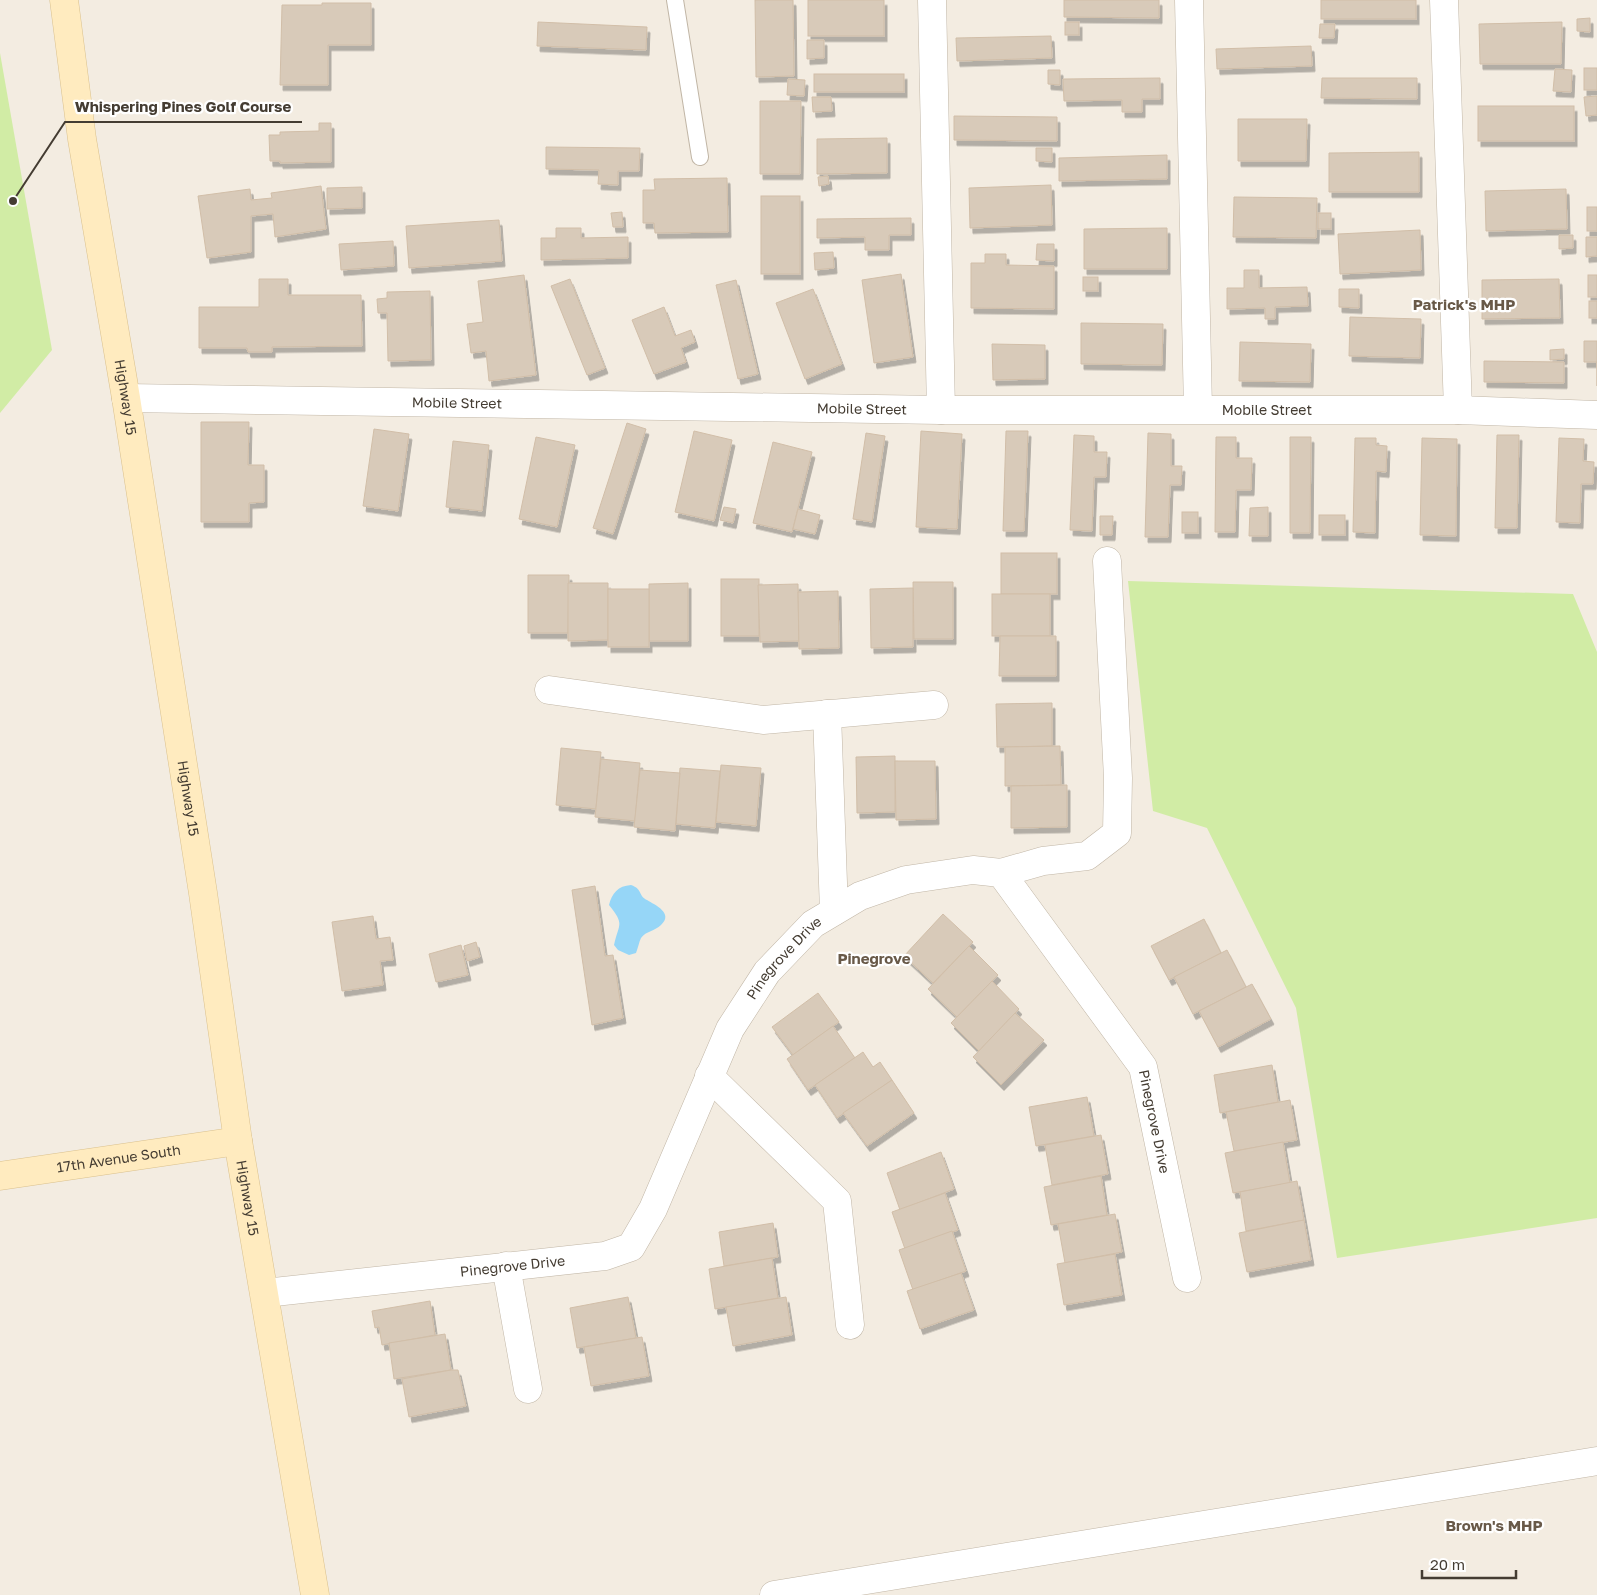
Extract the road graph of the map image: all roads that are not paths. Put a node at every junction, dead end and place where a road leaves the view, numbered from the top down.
1 (64, 0) edge
2 (675, 0) edge
3 (932, 0) edge
4 (1189, 0) edge
5 (1444, 0) edge
6 (700, 157) dead end
7 (126, 398) junction
8 (1198, 409) junction
9 (941, 410) junction
10 (1458, 410) junction
11 (1597, 415) edge
12 (1107, 561) dead end
13 (549, 690) dead end
14 (934, 705) dead end
15 (827, 714) junction
16 (1001, 873) junction
17 (834, 911) junction
18 (709, 1076) junction
19 (238, 1141) junction
20 (0, 1176) edge
21 (506, 1266) junction
22 (1186, 1278) dead end
23 (264, 1293) junction
24 (850, 1325) dead end
25 (528, 1389) dead end
26 (1597, 1460) edge
27 (315, 1595) edge
28 (774, 1595) edge

1 - 7 main road, Highway 15
2 - 6 lane
3 - 9 street
4 - 8 street
5 - 10 street
7 - 9 street, Mobile Street
7 - 19 main road, Highway 15
8 - 9 street, Mobile Street
8 - 10 street, Mobile Street
10 - 11 street, Mobile Street
12 - 16 street
13 - 15 street
14 - 15 street
15 - 17 street
16 - 17 street, Pinegrove Drive
16 - 22 street, Pinegrove Drive
17 - 18 street, Pinegrove Drive
18 - 21 street, Pinegrove Drive
18 - 24 street
19 - 20 main road, 17th Avenue South
19 - 23 main road, Highway 15
21 - 23 street, Pinegrove Drive
21 - 25 street
23 - 27 main road, Highway 15
26 - 28 street

